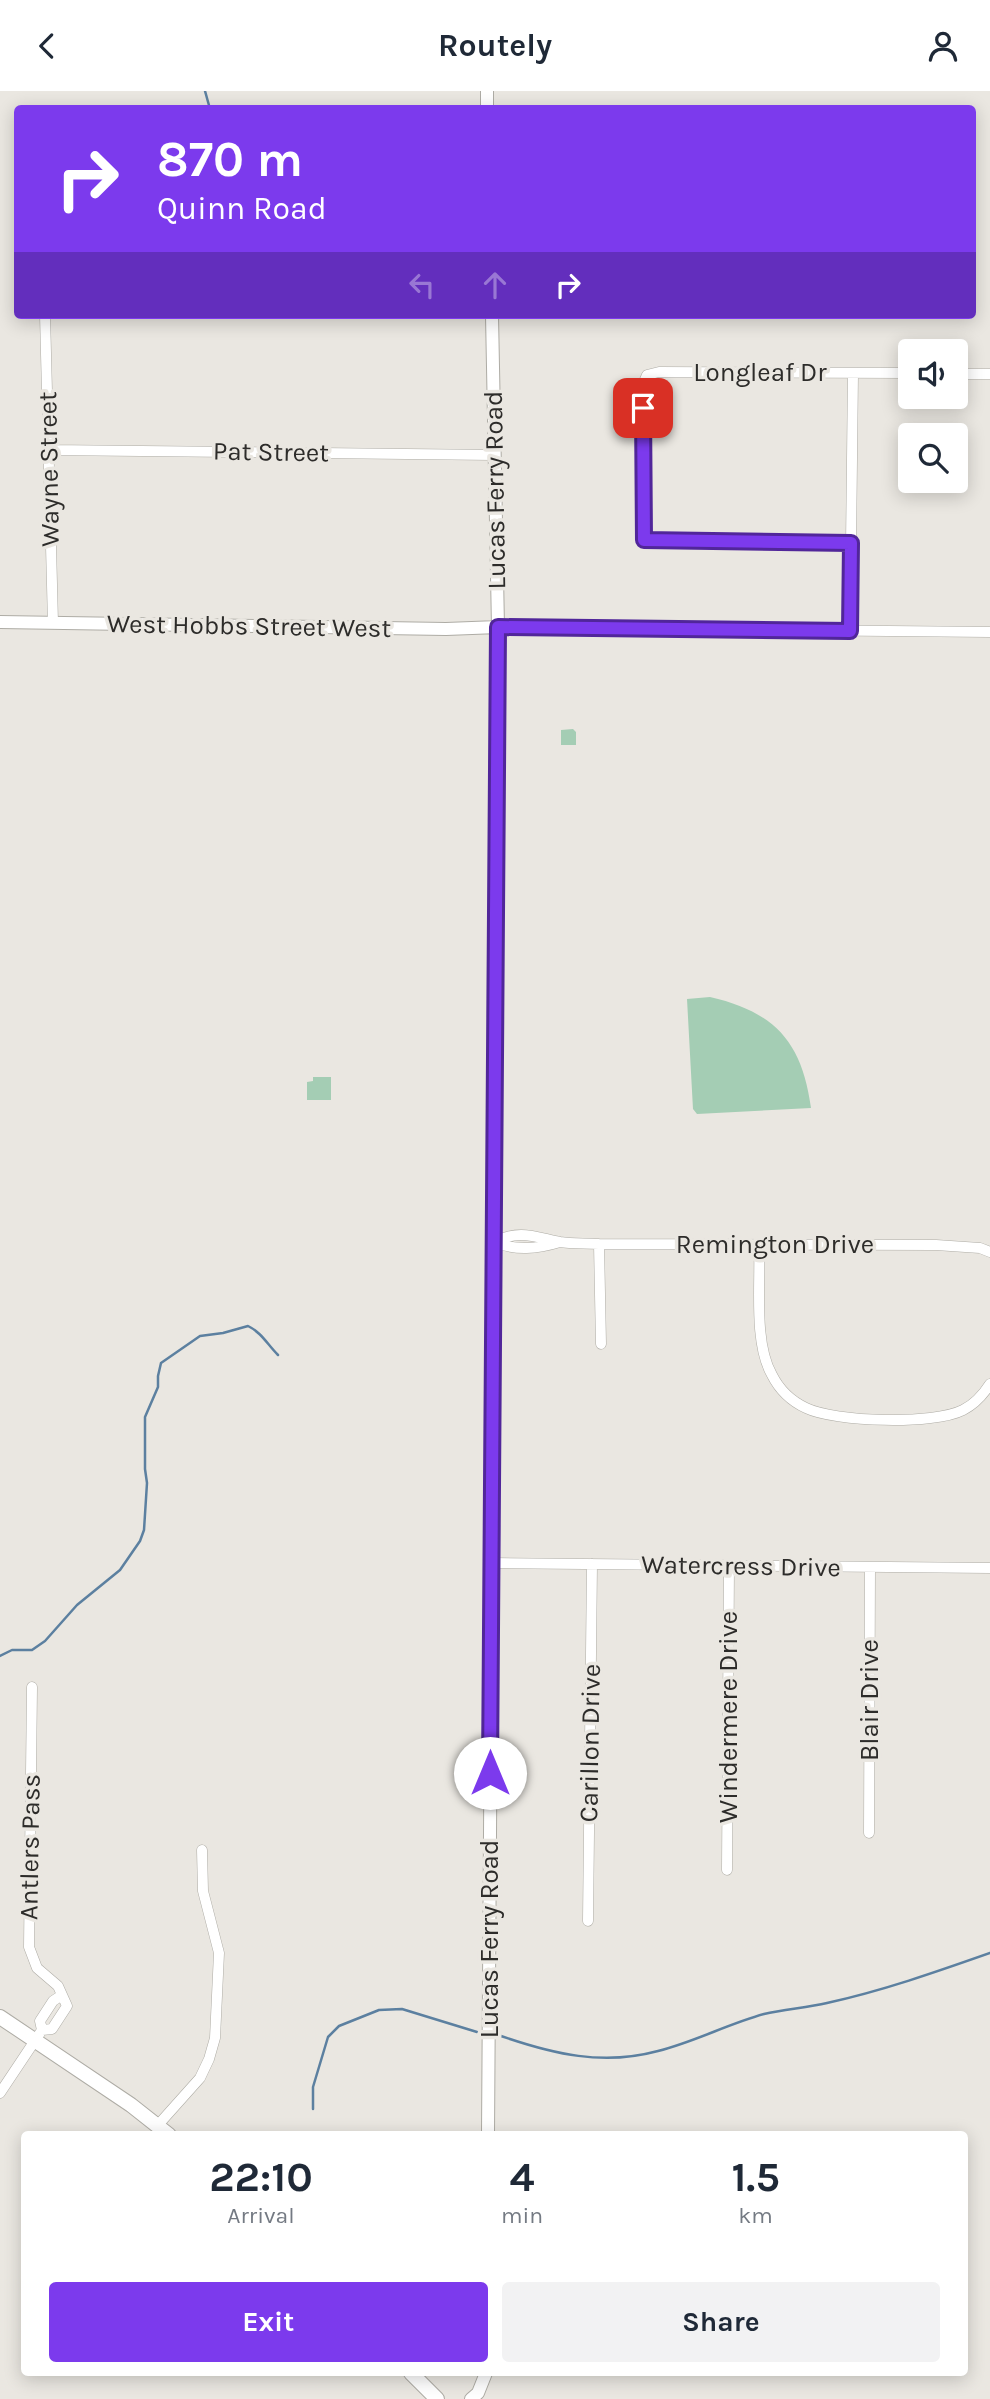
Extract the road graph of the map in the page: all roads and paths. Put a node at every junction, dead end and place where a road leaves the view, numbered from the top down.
1 (45, 319) edge
2 (492, 319) edge
3 (853, 373) junction
4 (898, 373) edge
5 (968, 374) edge
6 (990, 374) edge
7 (49, 450) junction
8 (494, 454) junction
9 (851, 543) junction
10 (0, 622) edge
11 (53, 623) junction
12 (498, 627) junction
13 (850, 631) junction
14 (990, 632) edge
15 (494, 1242) junction
16 (759, 1243) junction
17 (599, 1244) junction
18 (990, 1252) edge
19 (600, 1344) dead end
20 (990, 1384) edge
21 (492, 1563) junction
22 (592, 1564) junction
23 (729, 1565) junction
24 (870, 1567) junction
25 (990, 1568) edge
26 (32, 1687) dead end
27 (869, 1833) dead end
28 (202, 1850) dead end
29 (727, 1870) dead end
30 (588, 1921) dead end
31 (0, 2017) edge
32 (38, 2035) junction
33 (0, 2093) edge
34 (163, 2130) edge
35 (488, 2131) edge
36 (414, 2376) edge
37 (485, 2376) edge
38 (486, 2376) edge
39 (437, 2399) edge
40 (471, 2399) edge
41 (486, 2399) edge

1 - 7 street, Wayne Street
2 - 8 street, Lucas Ferry Road
3 - 4 street, Longleaf Dr
3 - 9 street
3 - 9 street, Longleaf Dr
5 - 6 street
7 - 8 street, Pat Street
7 - 11 street, Wayne Street
8 - 12 street, Lucas Ferry Road
9 - 13 street
10 - 11 street, West Hobbs Street West
11 - 12 street, West Hobbs Street West
12 - 13 street
12 - 15 street, Lucas Ferry Road
13 - 14 street
15 - 17 street, Remington Drive
15 - 21 street, Lucas Ferry Road
16 - 17 street, Remington Drive
16 - 18 street, Remington Drive
16 - 20 street
17 - 19 street
21 - 22 street, Watercress Drive
21 - 35 street, Lucas Ferry Road
22 - 23 street, Watercress Drive
22 - 30 street, Carillon Drive
23 - 24 street, Watercress Drive
23 - 29 street, Windermere Drive
24 - 25 street, Watercress Drive
24 - 27 street, Blair Drive
26 - 32 street, Antlers Pass
28 - 34 street
31 - 32 main road
32 - 33 street
32 - 34 main road
36 - 39 main road
37 - 40 street
38 - 41 street

